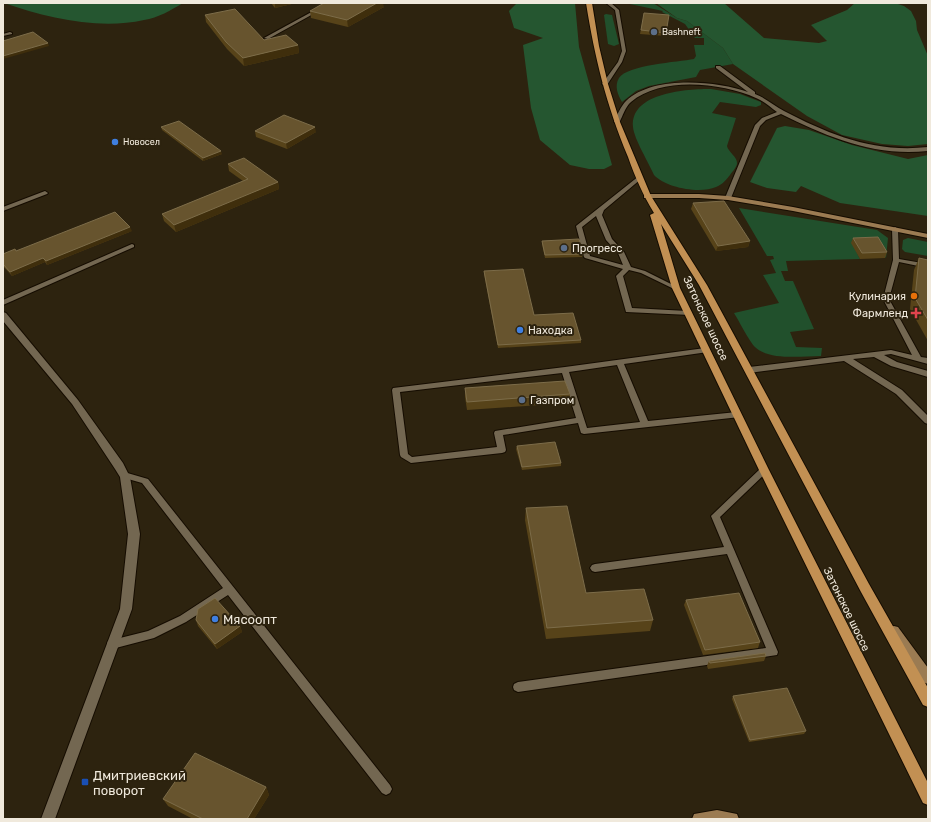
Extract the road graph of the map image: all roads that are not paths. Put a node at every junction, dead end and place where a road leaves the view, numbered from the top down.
1 (331, 3) edge
2 (589, 3) edge
3 (608, 3) edge
4 (10, 33) dead end
5 (3, 35) edge
6 (266, 38) edge
7 (718, 67) dead end
8 (605, 84) junction
9 (758, 97) junction
10 (781, 112) junction
11 (617, 122) junction
12 (928, 149) edge
13 (639, 178) junction
14 (45, 193) dead end
15 (728, 198) junction
16 (649, 200) junction
17 (3, 209) edge
18 (601, 209) junction
19 (895, 229) junction
20 (928, 236) edge
21 (132, 246) dead end
22 (896, 260) junction
23 (928, 266) edge
24 (628, 268) junction
25 (676, 288) junction
26 (3, 303) edge
27 (687, 313) junction
28 (3, 315) edge
29 (705, 350) junction
30 (875, 354) junction
31 (845, 358) junction
32 (918, 358) junction
33 (928, 361) edge
34 (620, 362) junction
35 (565, 370) junction
36 (749, 370) junction
37 (928, 374) edge
38 (925, 412) edge
39 (737, 414) junction
40 (580, 420) junction
41 (928, 421) edge
42 (645, 425) junction
43 (764, 470) junction
44 (124, 475) junction
45 (729, 550) junction
46 (595, 568) dead end
47 (229, 589) junction
48 (872, 600) junction
49 (112, 644) junction
50 (928, 678) edge
51 (518, 687) dead end
52 (928, 701) edge
53 (386, 789) dead end
54 (928, 798) edge
55 (48, 819) edge
56 (699, 819) edge
57 (732, 819) edge

1 - 6 lane
2 - 8 main road
3 - 8 lane
4 - 5 lane
7 - 9 lane
8 - 11 main road
9 - 10 lane
9 - 11 lane
10 - 12 lane
10 - 15 lane
11 - 13 main road
13 - 16 main road
13 - 18 lane
14 - 17 lane
15 - 16 main road
15 - 19 main road
16 - 25 main road, Затонское шоссе
16 - 36 main road, Затонское шоссе
18 - 24 lane
18 - 24 lane
19 - 20 main road
19 - 22 lane
21 - 26 lane
22 - 23 lane
22 - 32 lane
24 - 25 lane
24 - 27 lane
25 - 27 main road, Затонское шоссе
27 - 29 main road, Затонское шоссе
28 - 44 street
29 - 34 lane
29 - 39 main road, Затонское шоссе
30 - 31 lane
30 - 32 lane
30 - 37 lane
31 - 36 lane
31 - 38 lane
32 - 33 lane
34 - 35 lane
34 - 42 lane
35 - 40 lane
35 - 40 lane
36 - 48 main road, Затонское шоссе
38 - 41 lane
39 - 42 lane
39 - 43 main road, Затонское шоссе
40 - 42 lane
43 - 45 lane
43 - 54 main road, Затонское шоссе
44 - 47 lane
44 - 49 street
45 - 46 lane
45 - 51 lane
47 - 49 lane
47 - 53 lane
48 - 50 main road
48 - 52 main road, Затонское шоссе
49 - 55 street
56 - 57 main road

